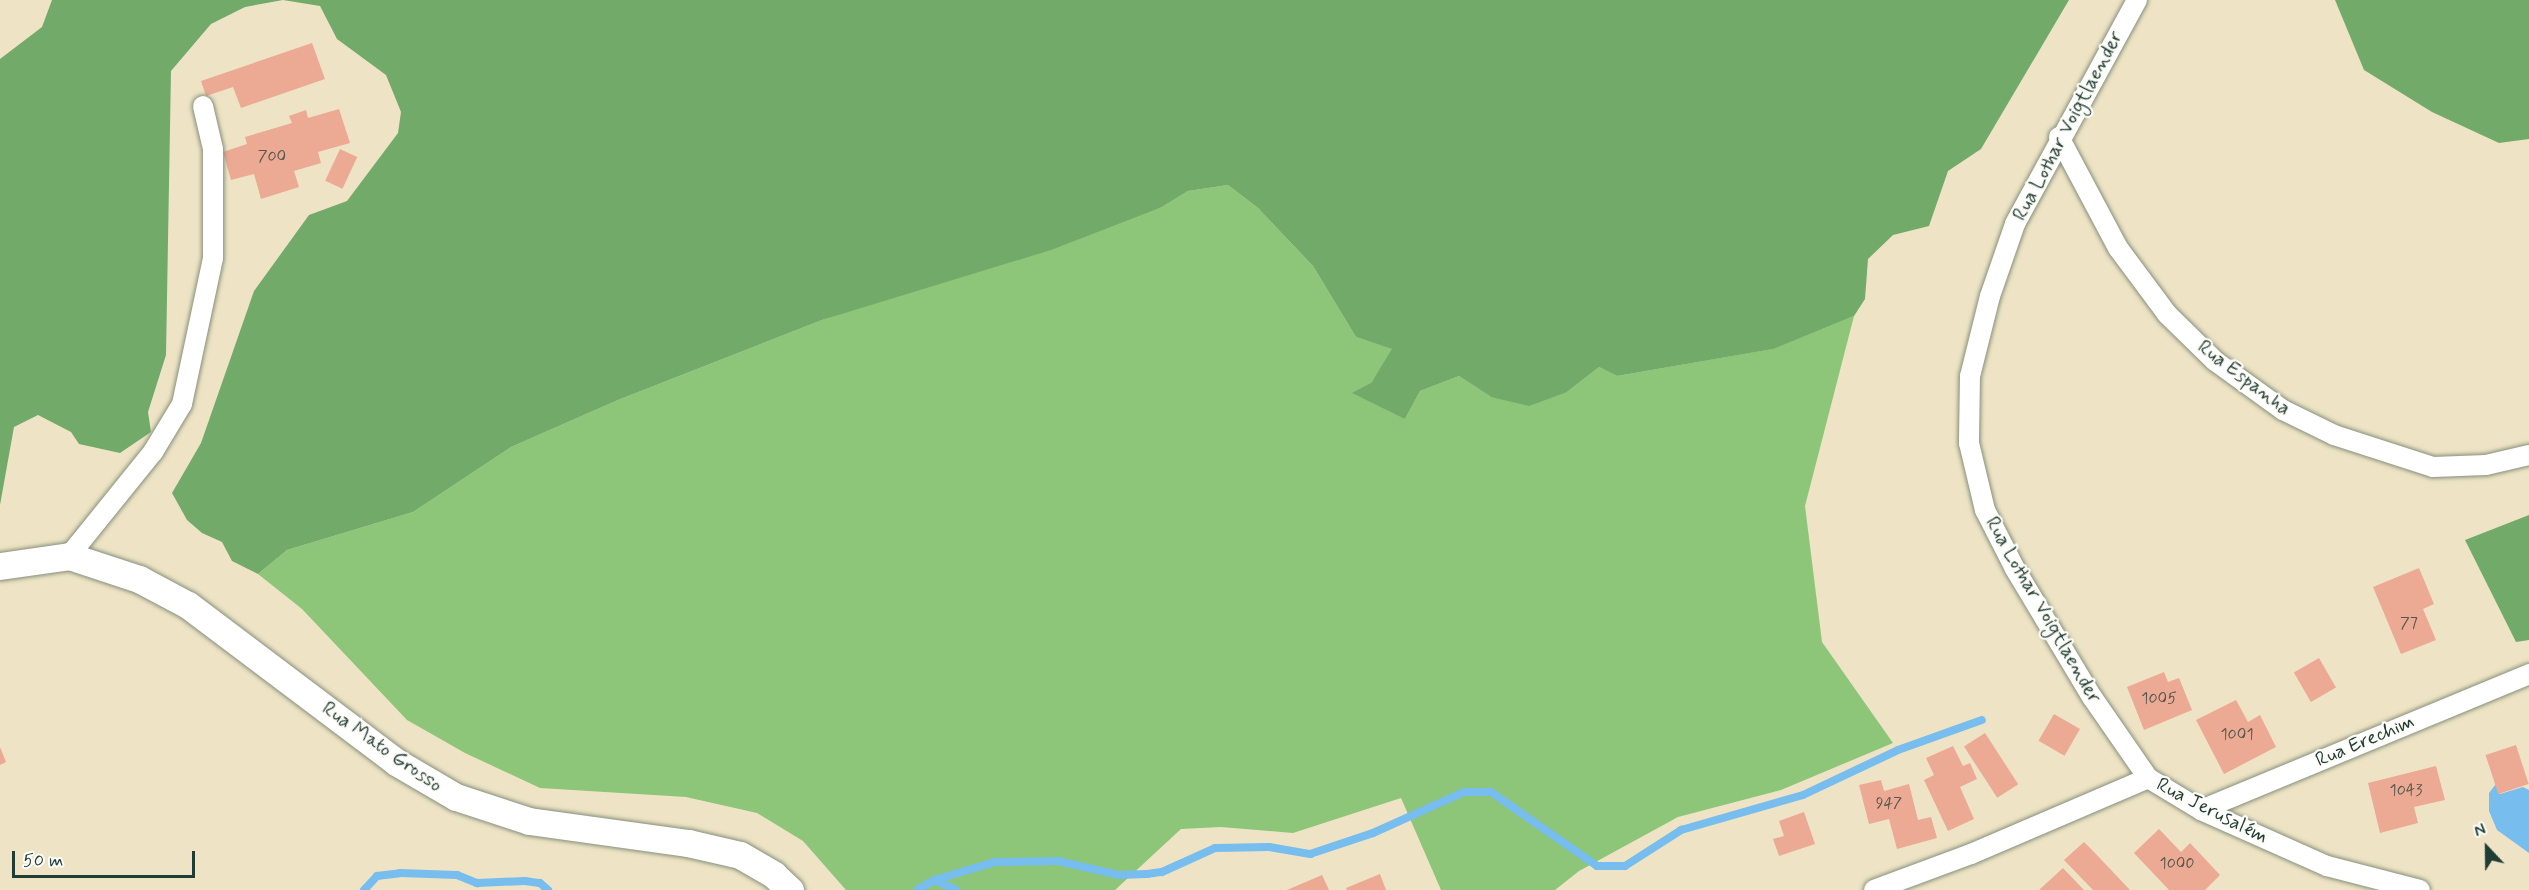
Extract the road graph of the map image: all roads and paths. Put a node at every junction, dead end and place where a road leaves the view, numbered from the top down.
1 (2137, 0) edge
2 (203, 106) dead end
3 (2060, 137) junction
4 (2529, 455) edge
5 (69, 556) junction
6 (0, 566) edge
7 (2529, 674) edge
8 (2148, 778) junction
9 (2201, 810) junction
10 (790, 890) edge
11 (1874, 890) edge
12 (2420, 890) edge

1 - 3 street, Rua Lothar Voigtlaender
2 - 5 street
3 - 4 street, Rua Espanha
3 - 8 street, Rua Lothar Voigtlaender
5 - 6 street
5 - 10 street, Rua Mato Grosso
7 - 9 street, Rua Erechim
8 - 9 street, Rua Jerusalém
8 - 11 street, Rua Jerusalém
9 - 12 street, Rua Jerusalém

